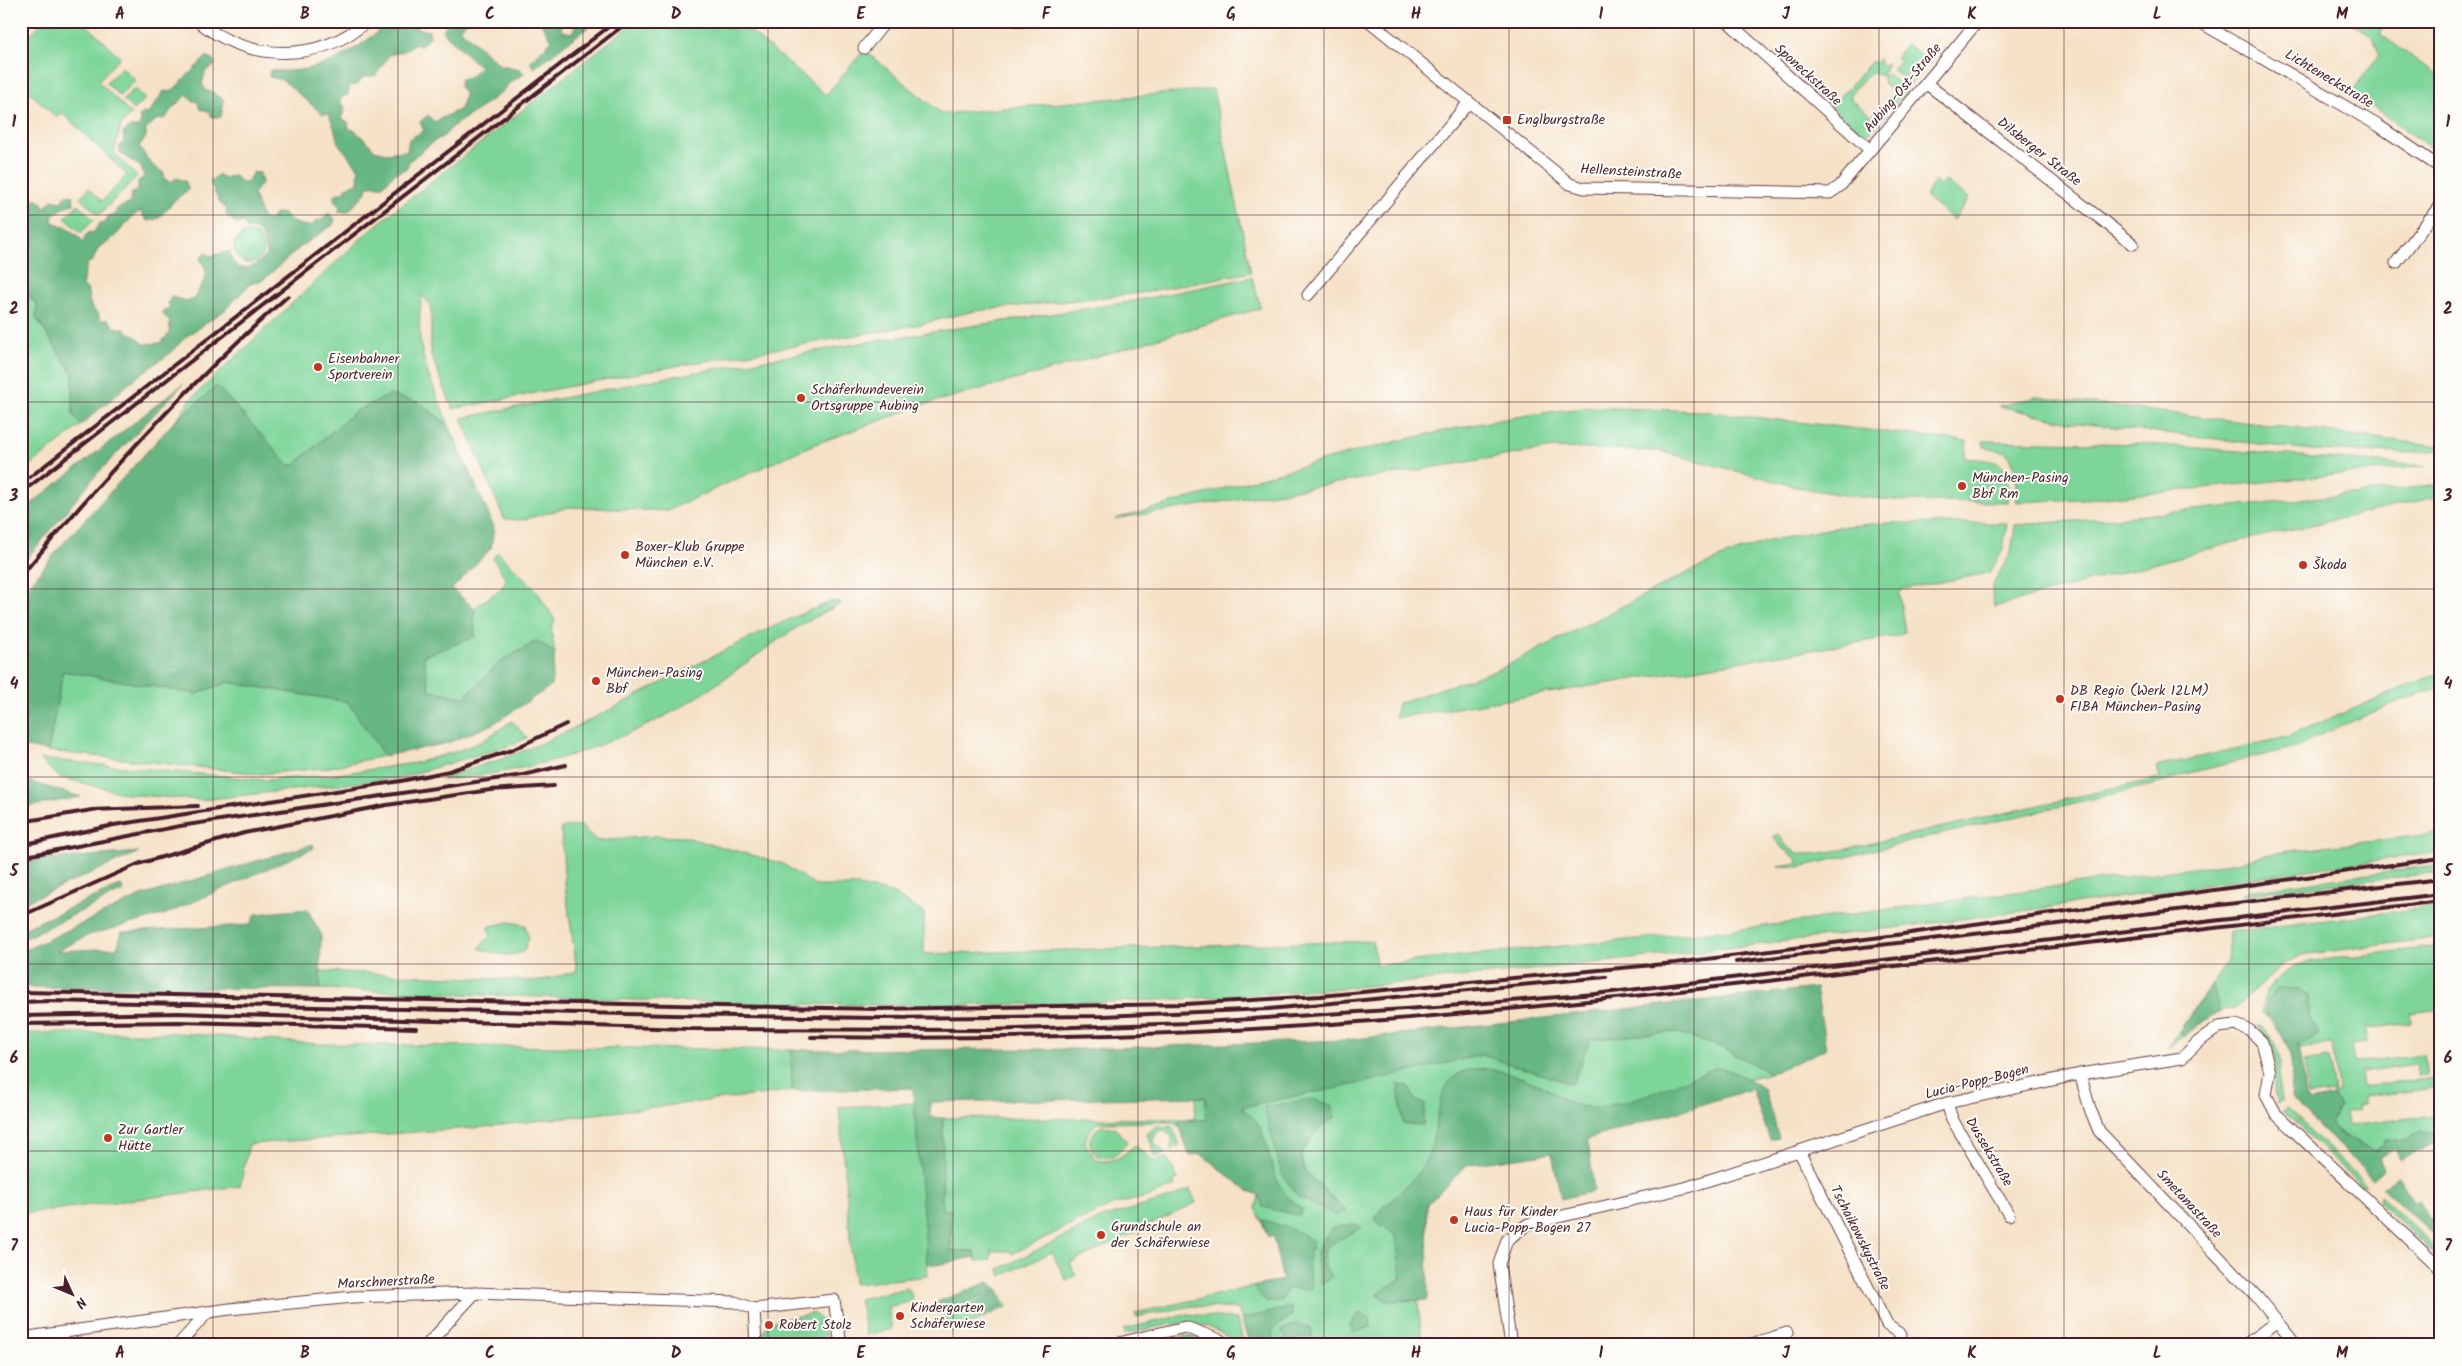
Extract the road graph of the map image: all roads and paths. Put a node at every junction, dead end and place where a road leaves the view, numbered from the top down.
1 (198, 21) edge
2 (367, 21) edge
3 (886, 21) edge
4 (1019, 21) edge
5 (1023, 21) edge
6 (1369, 21) edge
7 (1726, 21) edge
8 (1978, 21) edge
9 (2198, 21) edge
10 (864, 48) dead end
11 (1927, 84) junction
12 (1469, 102) junction
13 (1870, 150) junction
14 (2441, 168) edge
15 (2441, 204) edge
16 (2133, 244) dead end
17 (2396, 263) dead end
18 (1308, 295) dead end
19 (2080, 1074) junction
20 (1947, 1103) junction
21 (1799, 1151) junction
22 (2009, 1215) dead end
23 (2441, 1268) edge
24 (475, 1293) junction
25 (754, 1309) junction
26 (208, 1312) junction
27 (2276, 1322) junction
28 (1787, 1333) dead end
29 (1900, 1334) dead end
30 (21, 1338) edge
31 (178, 1345) edge
32 (427, 1345) edge
33 (756, 1345) edge
34 (841, 1345) edge
35 (1111, 1345) edge
36 (1223, 1345) edge
37 (1511, 1345) edge
38 (1749, 1345) edge
39 (2245, 1345) edge
40 (2296, 1345) edge

1 - 2 street
3 - 10 street
4 - 5 street
6 - 12 street, Hellensteinstraße
7 - 13 street, Sponeckstraße
8 - 11 street, Aubing-Ost-Straße
9 - 14 street, Lichteneckstraße
11 - 13 street, Aubing-Ost-Straße
11 - 16 street, Dilsberger Straße
12 - 13 street, Hellensteinstraße
12 - 18 street
15 - 17 street
19 - 20 street, Lucia-Popp-Bogen
19 - 23 street, Lucia-Popp-Bogen
19 - 27 street, Smetanastraße
20 - 21 street, Lucia-Popp-Bogen
20 - 22 street, Dussekstraße
21 - 29 street, Tschaikowskystraße
21 - 37 street, Lucia-Popp-Bogen
24 - 25 street, Marschnerstraße
24 - 26 street, Marschnerstraße
24 - 32 street
25 - 33 street
25 - 34 street
26 - 30 street, Marschnerstraße
26 - 31 street
27 - 39 street
27 - 40 street, Smetanastraße
28 - 38 street
35 - 36 street

